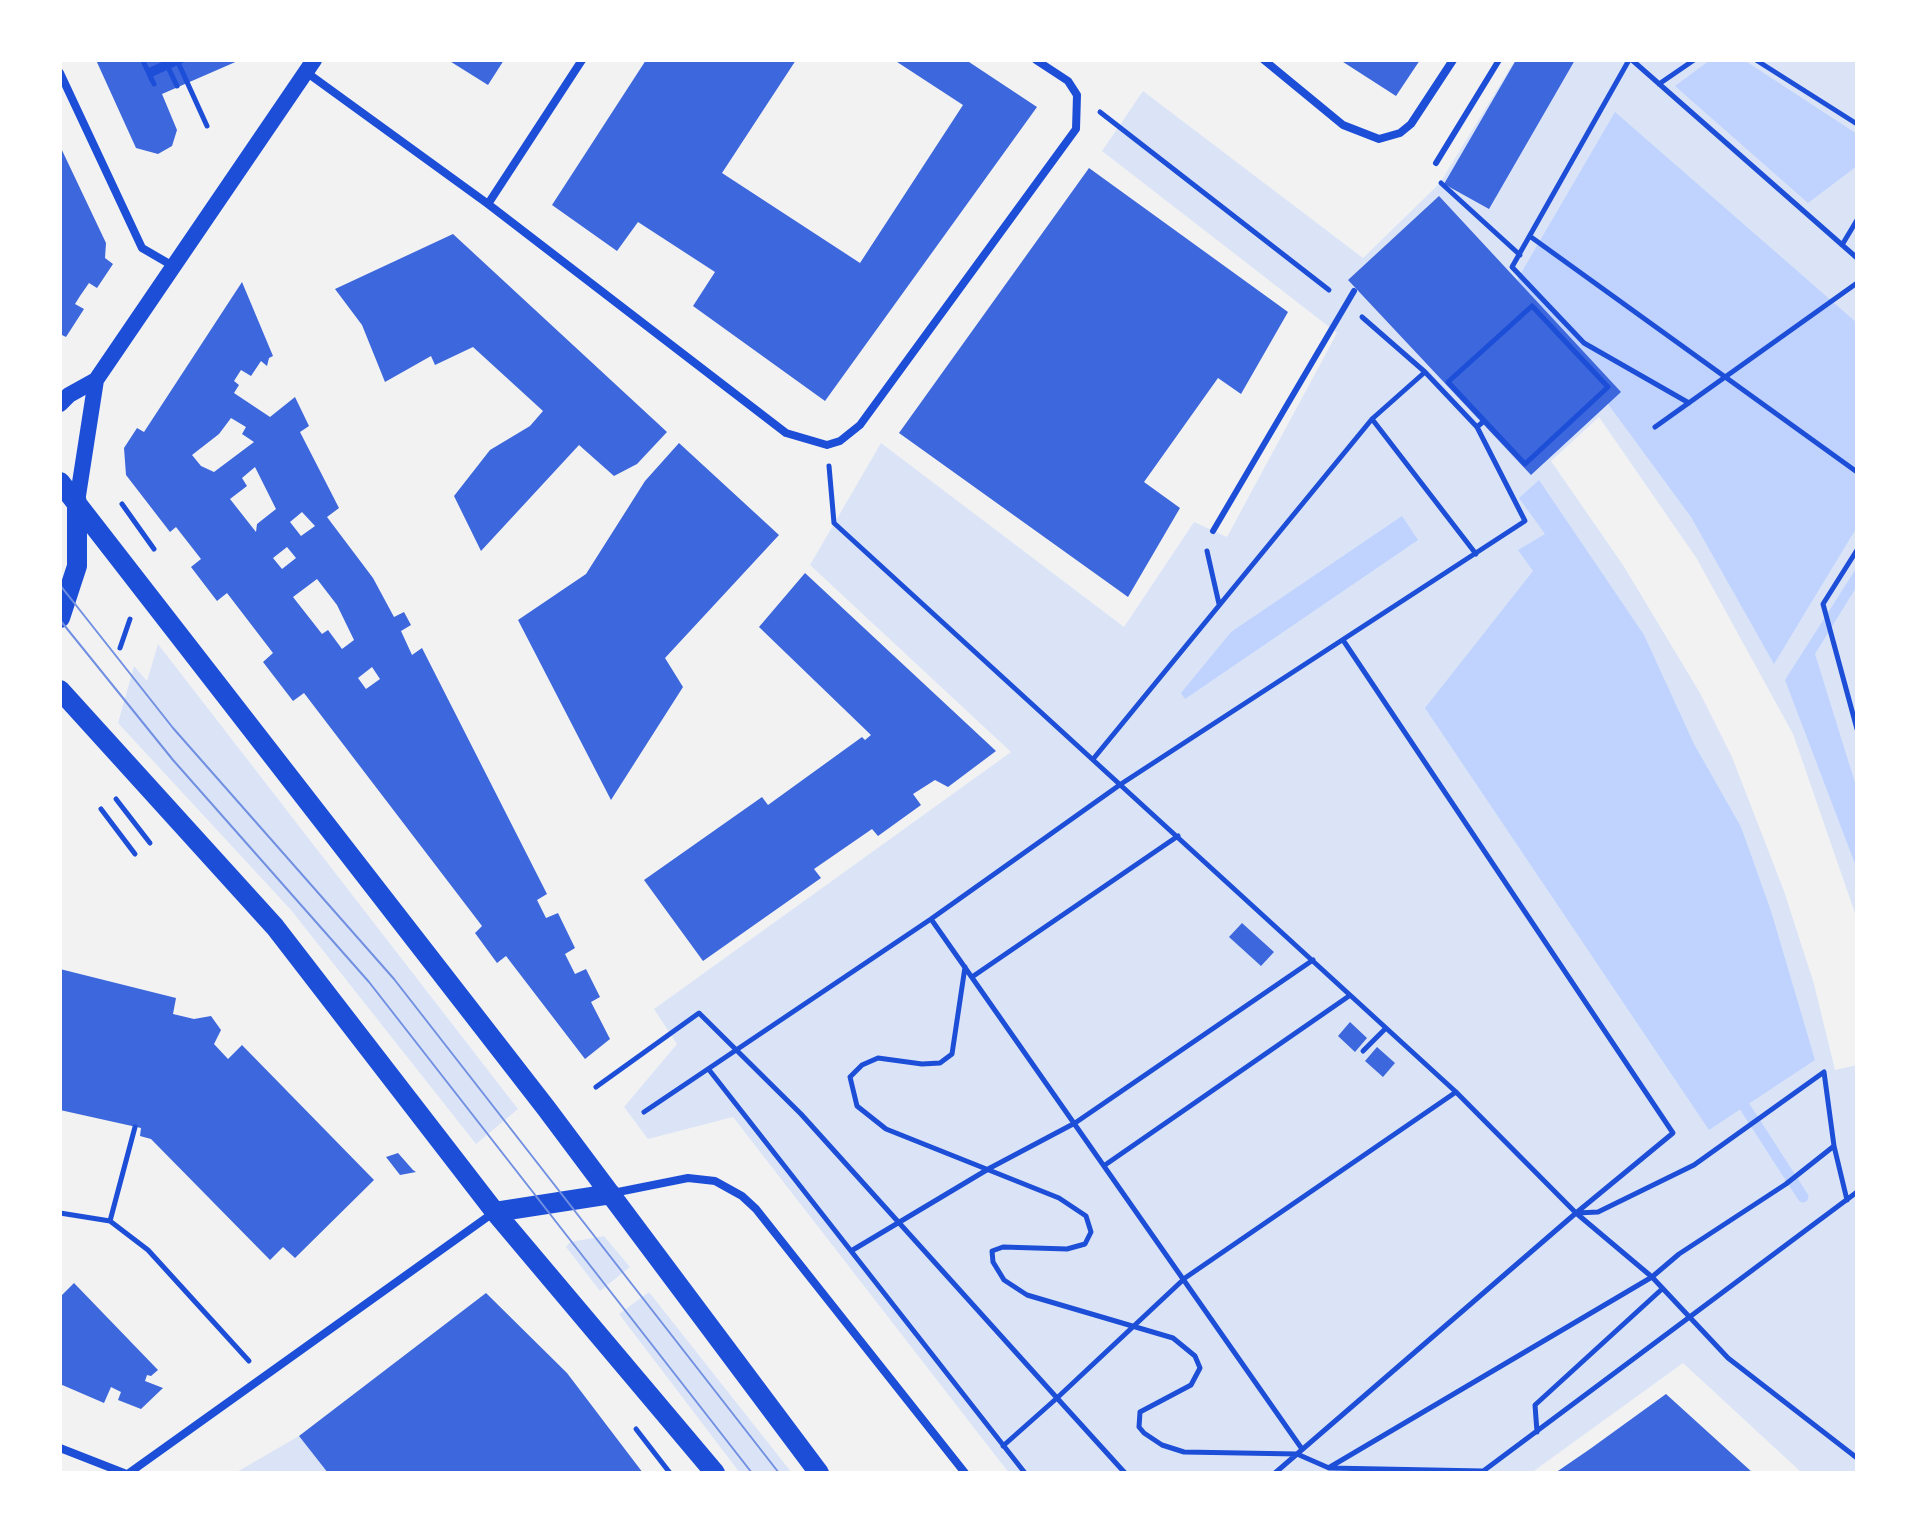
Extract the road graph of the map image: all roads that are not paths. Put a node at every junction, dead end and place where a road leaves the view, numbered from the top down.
1 (582, 60) edge
2 (1036, 60) edge
3 (1264, 60) edge
4 (1453, 60) edge
5 (1499, 60) edge
6 (310, 66) edge
7 (60, 73) edge
8 (1436, 163) dead end
9 (488, 204) junction
10 (173, 266) junction
11 (1354, 291) dead end
12 (96, 380) junction
13 (60, 404) edge
14 (60, 482) edge
15 (77, 502) junction
16 (1213, 531) road end
17 (60, 618) edge
18 (60, 690) edge
19 (611, 1194) junction
20 (495, 1212) junction
21 (60, 1448) edge
22 (126, 1473) edge
23 (715, 1473) edge
24 (819, 1473) edge
25 (965, 1473) edge

1 - 9 street
2 - 9 street
3 - 4 street
5 - 8 lane
6 - 9 street
6 - 10 main road
7 - 10 street
10 - 12 main road
11 - 16 lane
12 - 13 main road
12 - 15 main road
14 - 15 main road
15 - 17 main road
15 - 19 main road
18 - 20 main road
19 - 20 main road
19 - 24 main road
19 - 25 street
20 - 22 street
20 - 23 main road
21 - 22 street

